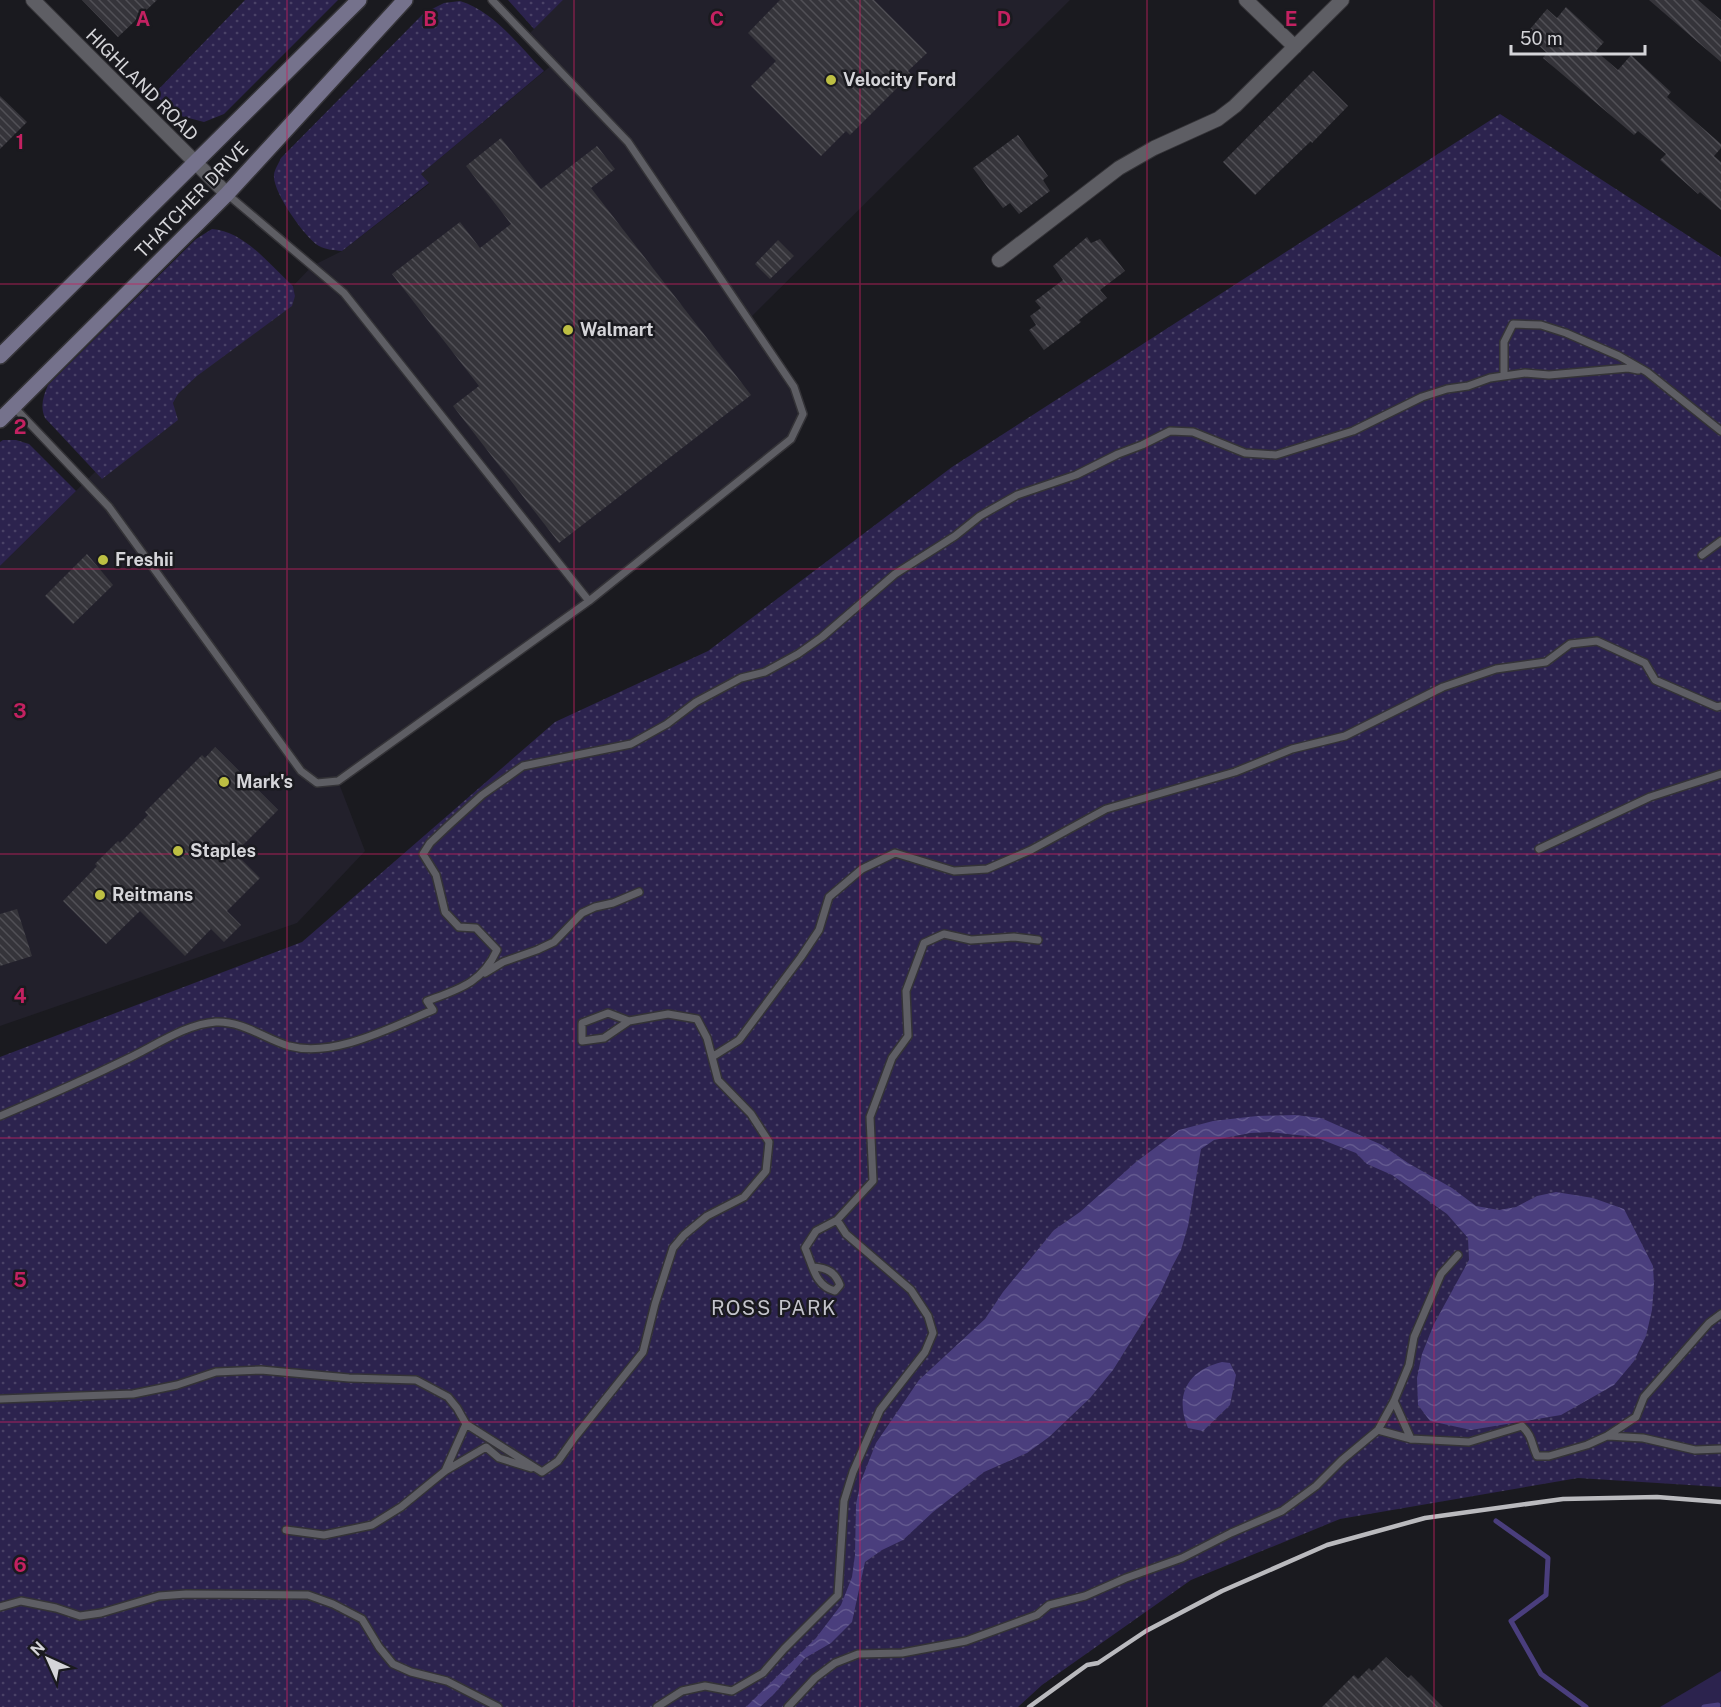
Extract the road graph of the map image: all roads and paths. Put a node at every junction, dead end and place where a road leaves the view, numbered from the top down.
1 (33, 0) edge
2 (359, 0) edge
3 (405, 0) edge
4 (492, 0) edge
5 (1246, 0) edge
6 (1342, 0) edge
7 (1295, 47) junction
8 (194, 162) junction
9 (227, 194) junction
10 (999, 260) dead end
11 (0, 356) edge
12 (1647, 372) junction
13 (1504, 376) junction
14 (14, 407) junction
15 (0, 420) edge
16 (1721, 431) edge
17 (1721, 542) edge
18 (1702, 555) dead end
19 (589, 601) junction
20 (1721, 706) edge
21 (1721, 774) edge
22 (1539, 849) dead end
23 (639, 892) dead end
24 (1038, 940) dead end
25 (479, 977) junction
26 (630, 1021) junction
27 (712, 1057) junction
28 (0, 1116) edge
29 (837, 1220) junction
30 (1458, 1255) dead end
31 (814, 1267) dead end
32 (1721, 1314) edge
33 (0, 1400) edge
34 (1394, 1401) junction
35 (466, 1424) junction
36 (1378, 1430) junction
37 (1607, 1436) junction
38 (1411, 1439) junction
39 (1721, 1449) edge
40 (445, 1471) junction
41 (542, 1472) junction
42 (286, 1530) dead end
43 (0, 1607) edge
44 (498, 1707) edge
45 (657, 1707) edge
46 (788, 1707) edge

1 - 8 street, HIGHLAND ROAD
2 - 8 main road, THATCHER DRIVE
3 - 9 main road, THATCHER DRIVE
4 - 19 lane
5 - 7 street
6 - 7 street
7 - 10 street
8 - 9 street, HIGHLAND ROAD
8 - 11 main road, THATCHER DRIVE
9 - 14 main road, THATCHER DRIVE
9 - 19 lane
12 - 13 lane
12 - 13 lane
12 - 16 lane
13 - 25 lane
14 - 15 main road, THATCHER DRIVE
14 - 19 lane
17 - 18 lane
20 - 27 lane
21 - 22 lane
23 - 25 lane
24 - 29 lane
25 - 28 lane
26 - 26 lane
26 - 27 lane
27 - 41 lane
29 - 31 lane
29 - 45 lane
30 - 34 lane
32 - 37 lane
33 - 35 lane
34 - 36 lane
34 - 38 lane
35 - 40 lane
35 - 41 lane
36 - 38 lane
36 - 46 lane
37 - 38 lane
37 - 39 lane
40 - 41 lane
40 - 42 lane
43 - 44 lane

